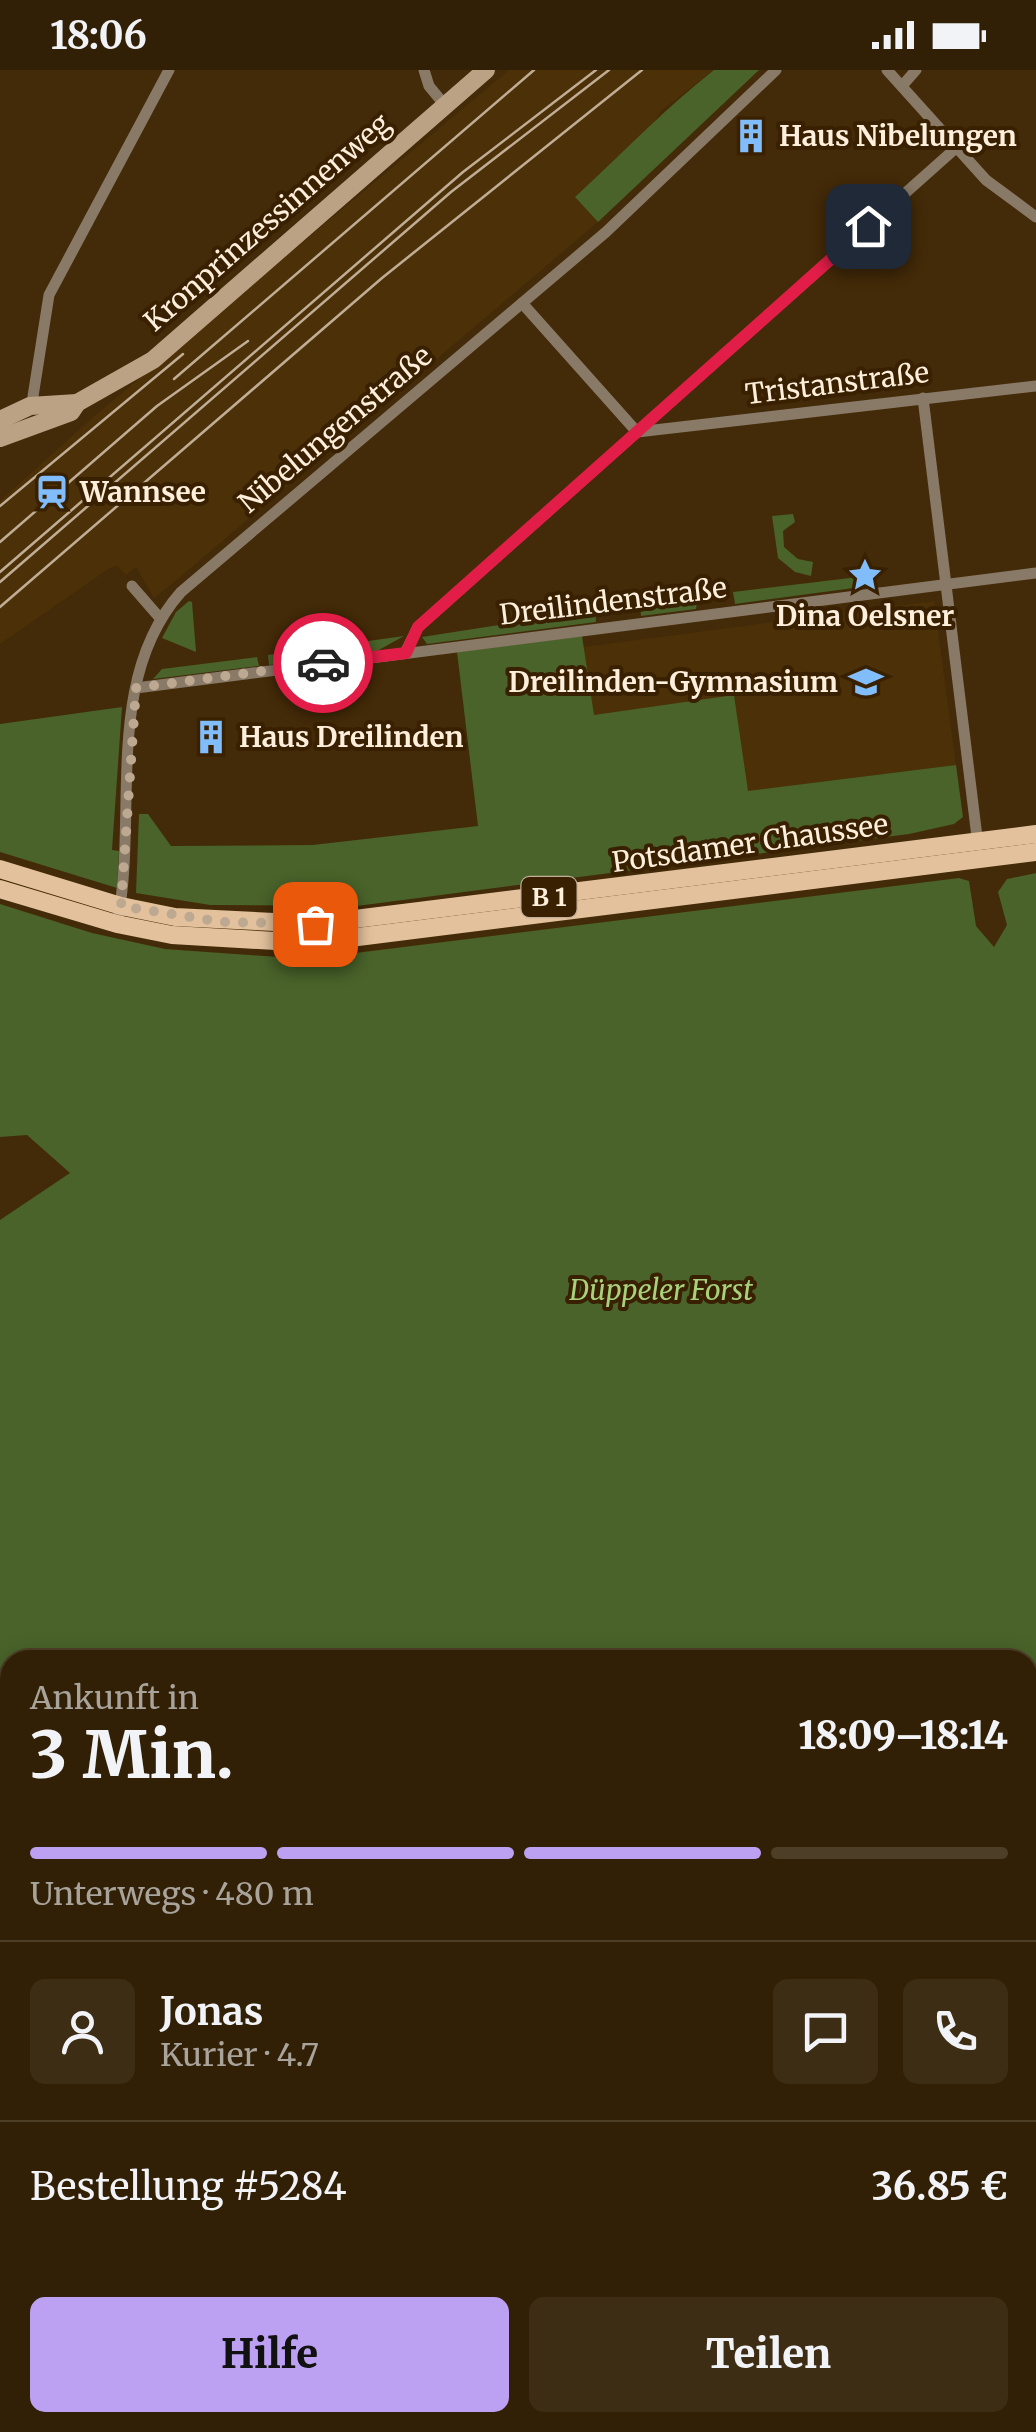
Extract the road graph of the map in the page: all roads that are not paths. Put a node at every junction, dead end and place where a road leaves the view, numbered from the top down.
1 (169, 70) edge
2 (424, 70) edge
3 (486, 70) edge
4 (776, 70) edge
5 (887, 70) edge
6 (916, 70) edge
7 (902, 86) junction
8 (443, 104) junction
9 (956, 147) junction
10 (1036, 218) edge
11 (522, 303) junction
12 (1036, 386) edge
13 (923, 398) junction
14 (34, 415) junction
15 (0, 420) edge
16 (637, 432) junction
17 (0, 438) edge
18 (1036, 572) edge
19 (946, 584) junction
20 (132, 586) dead end
21 (159, 617) junction
22 (406, 653) junction
23 (136, 688) junction
24 (1036, 834) edge
25 (979, 851) junction
26 (1036, 852) edge
27 (0, 869) edge
28 (0, 890) edge
29 (119, 915) junction

1 - 14 street
2 - 8 street
3 - 8 main road, Kronprinzessinnenweg
4 - 11 street, Nibelungenstraße
5 - 7 street
6 - 7 street
7 - 9 street
8 - 14 main road, Kronprinzessinnenweg
9 - 10 street
9 - 16 street
11 - 16 street
11 - 21 street, Nibelungenstraße
12 - 13 street, Tristanstraße
13 - 16 street, Tristanstraße
13 - 19 street
14 - 15 main road, Kronprinzessinnenweg
14 - 17 main road, Kronprinzessinnenweg
16 - 22 street
18 - 19 street, Dreilindenstraße
19 - 22 street, Dreilindenstraße
19 - 25 street
20 - 21 street
21 - 23 street, Nibelungenstraße
22 - 23 street, Dreilindenstraße
23 - 29 street, Nibelungenstraße
24 - 25 main road, Potsdamer Chaussee / B 1
25 - 26 main road, Potsdamer Chaussee / B 1
25 - 29 main road, Potsdamer Chaussee / B 1
27 - 29 main road, Potsdamer Chaussee / B 1
28 - 29 main road, Potsdamer Chaussee / B 1

